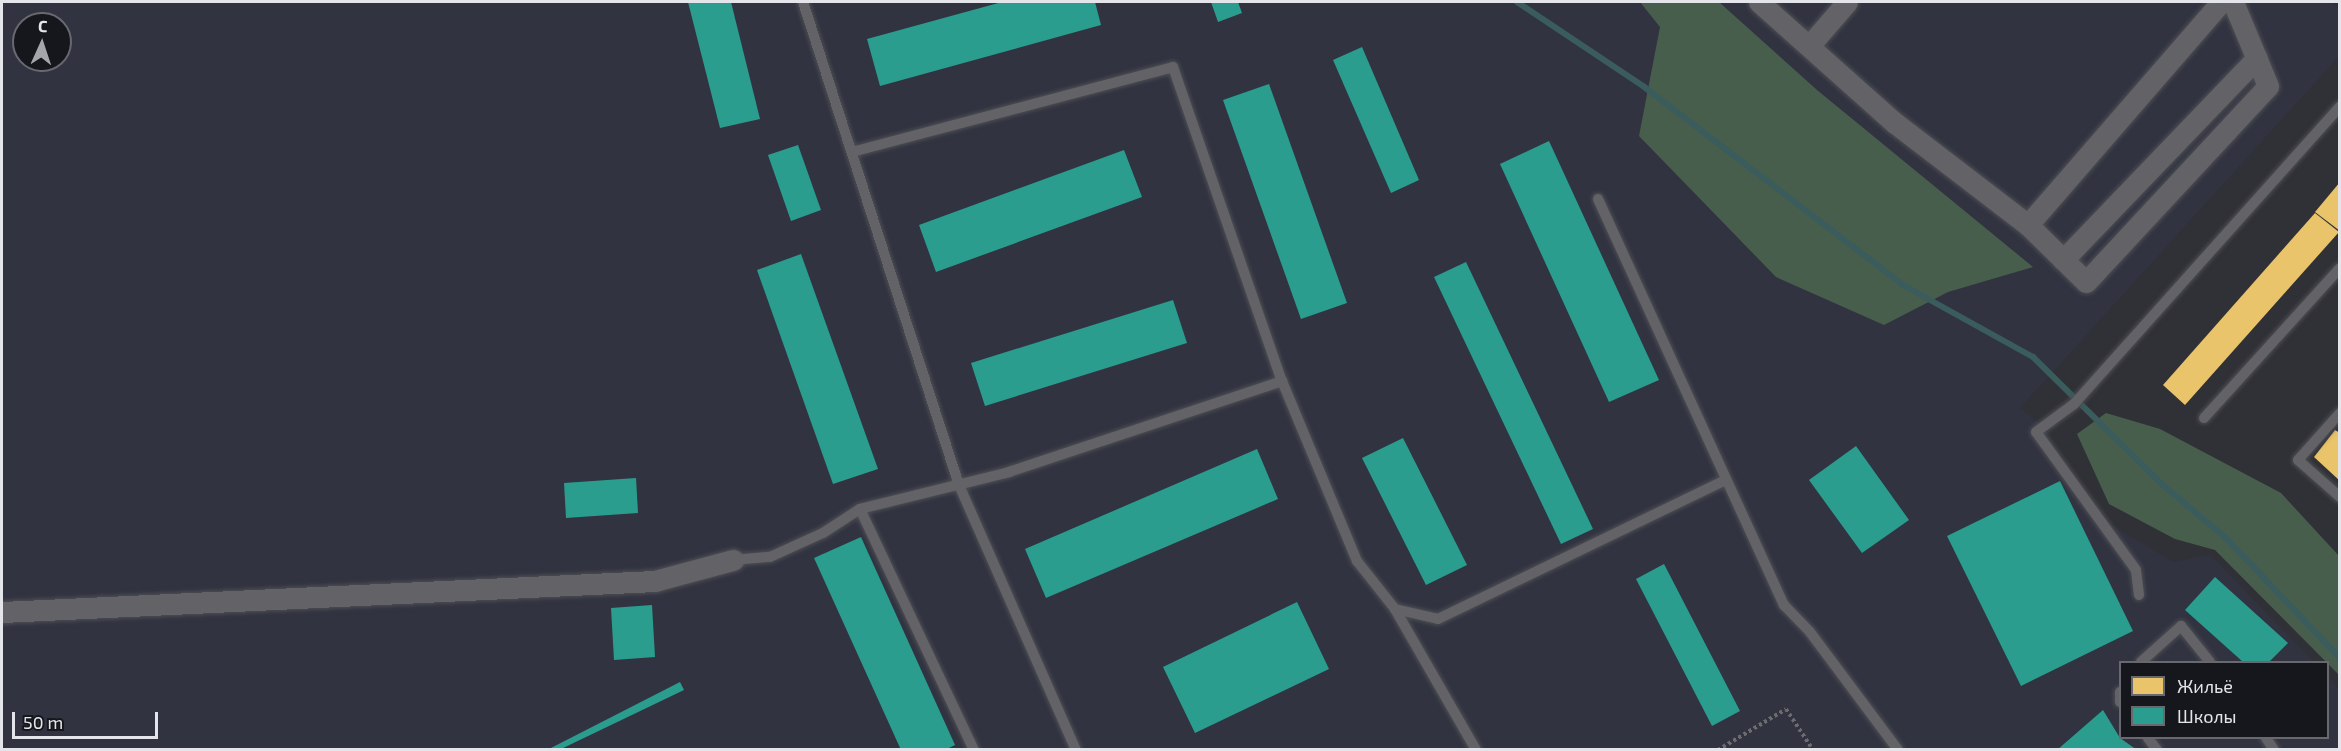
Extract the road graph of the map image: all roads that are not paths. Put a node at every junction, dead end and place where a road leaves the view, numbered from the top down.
1 (804, 2) edge
2 (1759, 2) edge
3 (1848, 2) edge
4 (2221, 2) edge
5 (2233, 2) edge
6 (1809, 46) junction
7 (2256, 58) junction
8 (2340, 106) edge
9 (852, 152) junction
10 (1598, 200) dead end
11 (2028, 225) junction
12 (2063, 260) junction
13 (2340, 268) edge
14 (1282, 381) junction
15 (2340, 413) edge
16 (2204, 418) dead end
17 (1726, 480) junction
18 (959, 485) junction
19 (2340, 497) edge
20 (860, 509) junction
21 (733, 560) joint
22 (2139, 595) dead end
23 (1395, 609) junction
24 (2, 612) edge
25 (2144, 661) edge
26 (2208, 661) edge
27 (974, 750) edge
28 (1076, 750) edge
29 (1476, 750) edge
30 (1898, 750) edge

1 - 9 lane
2 - 6 street
3 - 6 street
4 - 11 street
5 - 7 street
6 - 11 street
7 - 12 street
7 - 12 street
8 - 22 lane
9 - 14 lane
9 - 18 lane
10 - 17 lane
11 - 12 street
13 - 16 lane
14 - 18 lane
14 - 23 lane
15 - 19 lane
17 - 23 lane
17 - 30 lane
18 - 20 lane
18 - 28 lane
20 - 21 lane
20 - 27 lane
21 - 24 street
23 - 29 lane
25 - 26 lane

